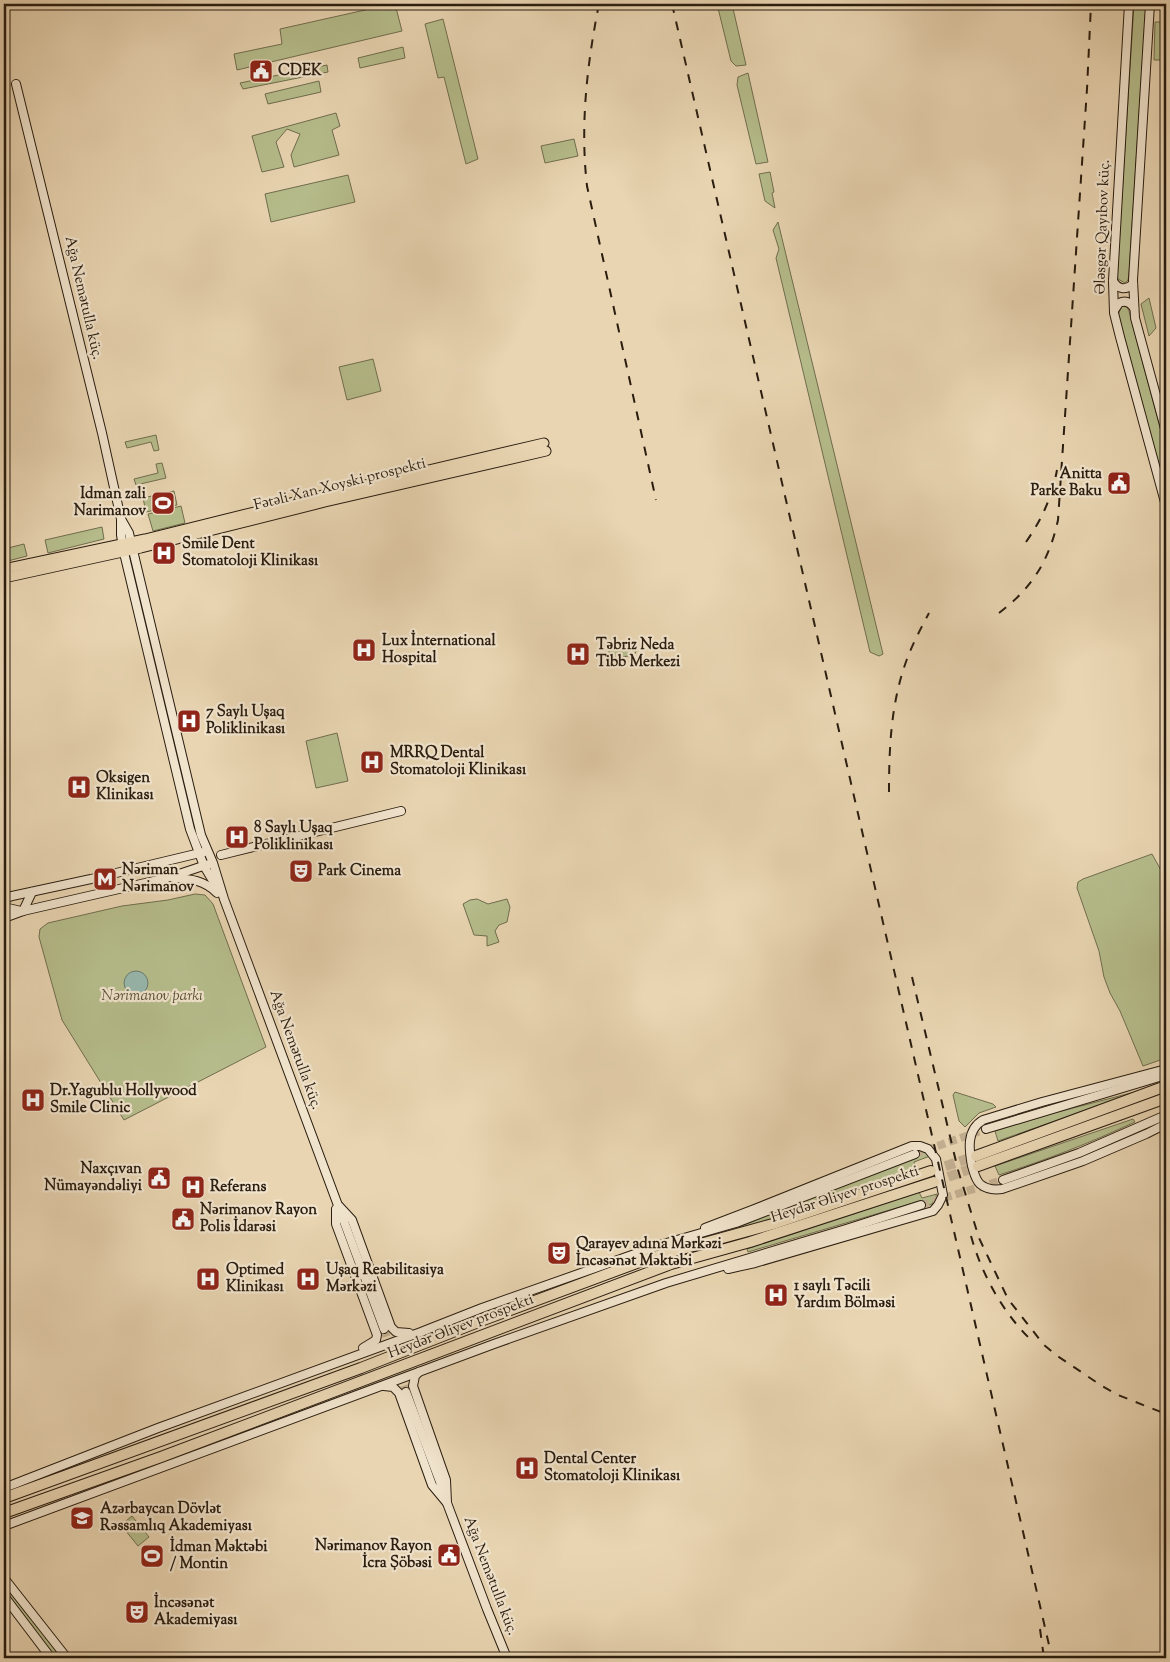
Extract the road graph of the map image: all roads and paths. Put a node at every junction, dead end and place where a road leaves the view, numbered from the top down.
1 (1129, 4) edge
2 (1150, 4) edge
3 (16, 84) dead end
4 (1113, 281) junction
5 (1133, 284) junction
6 (1134, 308) junction
7 (1114, 313) junction
8 (1166, 432) edge
9 (545, 447) dead end
10 (1166, 506) edge
11 (128, 548) junction
12 (4, 570) edge
13 (4, 578) edge
14 (401, 811) dead end
15 (208, 851) junction
16 (199, 854) junction
17 (220, 854) dead end
18 (213, 863) junction
19 (204, 866) junction
20 (118, 873) junction
21 (167, 878) junction
22 (123, 889) junction
23 (32, 892) junction
24 (8, 895) edge
25 (4, 899) edge
26 (224, 899) junction
27 (4, 907) edge
28 (23, 911) junction
29 (4, 918) edge
30 (1166, 1069) edge
31 (1166, 1075) edge
32 (1166, 1086) edge
33 (1166, 1098) edge
34 (1166, 1115) edge
35 (1164, 1125) edge
36 (1141, 1126) junction
37 (986, 1129) tunnel mouth
38 (1166, 1135) edge
39 (915, 1154) tunnel mouth
40 (976, 1156) tunnel mouth
41 (978, 1166) tunnel mouth
42 (1003, 1180) tunnel mouth
43 (336, 1202) junction
44 (921, 1205) tunnel mouth
45 (663, 1244) junction
46 (686, 1276) junction
47 (384, 1329) tunnel mouth
48 (421, 1332) junction
49 (346, 1358) junction
50 (421, 1371) junction
51 (380, 1386) junction
52 (406, 1392) tunnel mouth
53 (4, 1488) edge
54 (4, 1498) edge
55 (447, 1502) junction
56 (4, 1513) edge
57 (4, 1526) edge
58 (4, 1578) edge
59 (4, 1596) edge
60 (51, 1658) edge
61 (67, 1658) edge
62 (507, 1658) edge

1 - 4 main road, Ələsgər Qayıbov küç.
2 - 5 main road
3 - 11 main road, Ağa Nemətulla küç.
4 - 5 main road
4 - 7 main road, Ələsgər Qayıbov küç.
5 - 6 main road
6 - 7 main road
6 - 8 main road
7 - 10 main road, Ələsgər Qayıbov küç.
9 - 11 main road, Fətəli Xan Xoyski prospekti
11 - 12 main road, Fətəli Xan Xoyski prospekti
11 - 13 main road, Fətəli Xan Xoyski prospekti
11 - 15 main road
11 - 16 main road
14 - 17 main road
15 - 16 main road
15 - 18 main road
16 - 19 main road
16 - 20 main road
18 - 19 main road
18 - 26 main road
19 - 21 main road
19 - 26 main road
20 - 22 main road
20 - 23 main road
21 - 22 main road
21 - 26 main road
22 - 28 main road
23 - 24 main road
23 - 28 main road
24 - 25 main road
26 - 43 main road, Ağa Nemətulla küç.
27 - 28 main road
28 - 29 main road
30 - 35 main road
31 - 37 main road
32 - 40 highway
33 - 41 highway
34 - 36 main road
35 - 36 main road
35 - 38 main road
36 - 42 main road
39 - 45 main road
43 - 47 main road, Ağa Nemətulla küç.
43 - 48 main road
43 - 49 main road
44 - 46 main road
45 - 46 main road
45 - 48 main road
46 - 50 main road
48 - 49 main road
49 - 53 main road
50 - 51 main road
50 - 55 main road, Ağa Nemətulla küç.
51 - 55 main road, Ağa Nemətulla küç.
51 - 57 main road
52 - 55 main road
54 - 56 highway, Heydər Əliyev prospekti
55 - 62 main road, Ağa Nemətulla küç.
58 - 61 main road
59 - 60 main road

